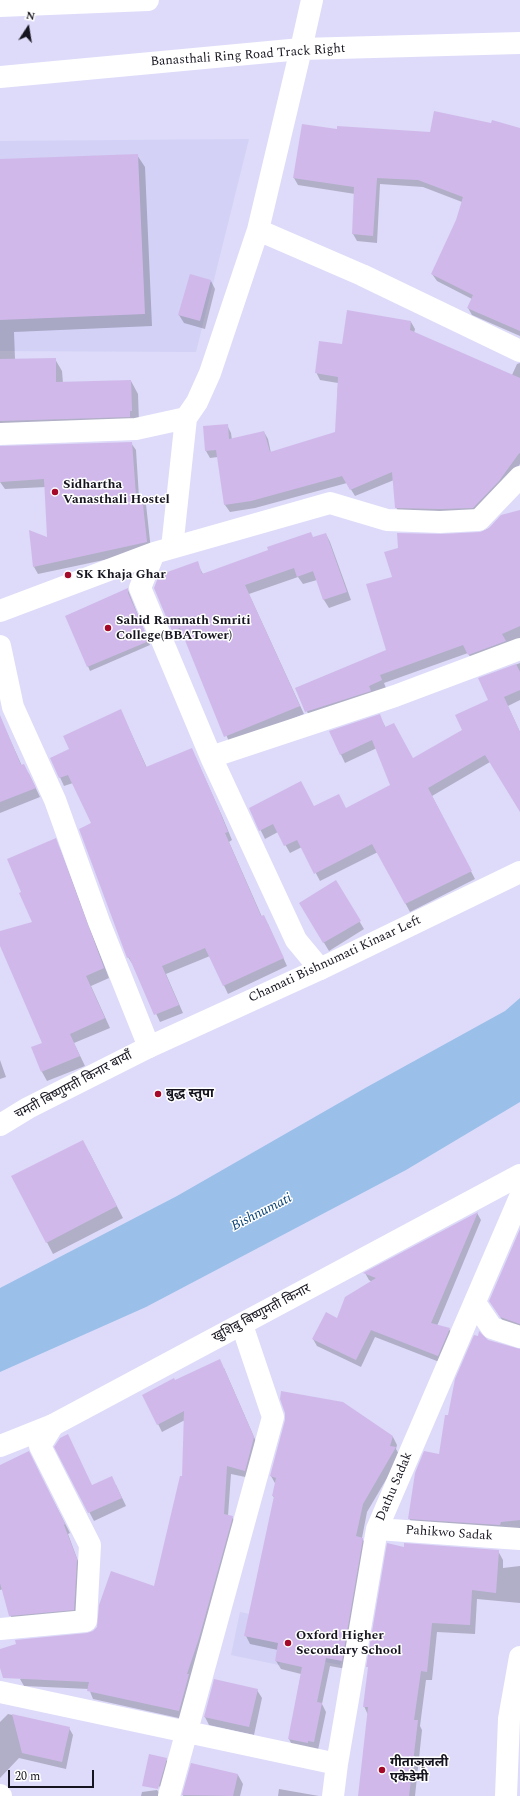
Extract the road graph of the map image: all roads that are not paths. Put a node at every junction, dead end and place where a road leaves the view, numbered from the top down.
1 (148, 0) edge
2 (312, 0) edge
3 (0, 6) edge
4 (520, 43) edge
5 (301, 49) junction
6 (0, 78) edge
7 (258, 230) junction
8 (520, 351) edge
9 (186, 418) junction
10 (0, 434) edge
11 (520, 477) edge
12 (163, 550) junction
13 (0, 610) edge
14 (0, 646) edge
15 (520, 650) edge
16 (212, 757) junction
17 (520, 872) edge
18 (320, 968) junction
19 (149, 1047) junction
20 (0, 1125) edge
21 (520, 1175) edge
22 (520, 1197) edge
23 (475, 1303) junction
24 (242, 1325) junction
25 (520, 1337) edge
26 (53, 1426) junction
27 (0, 1446) edge
28 (378, 1529) junction
29 (520, 1539) edge
30 (0, 1629) edge
31 (520, 1657) edge
32 (0, 1692) edge
33 (515, 1718) edge
34 (185, 1733) junction
35 (337, 1764) junction
36 (169, 1796) edge
37 (333, 1796) edge
38 (506, 1796) edge

1 - 3 main road
2 - 5 main road
4 - 5 main road, Banasthali Ring Road Track Right
5 - 6 main road, Banasthali Ring Road Track Right
5 - 7 main road
7 - 8 main road
7 - 9 main road
9 - 10 main road
9 - 12 main road
11 - 12 main road
12 - 13 main road
12 - 16 main road
14 - 19 main road
15 - 16 main road
16 - 18 main road
17 - 18 main road, Chamati Bishnumati Kinaar Left
18 - 19 main road, Chamati Bishnumati Kinaar Left
19 - 20 main road, चमती बिष्णुमती किनार बायाँ
21 - 24 main road, खुशिबु बिष्णुमती किनार
22 - 23 main road, Dathu Sadak
23 - 25 main road
23 - 28 main road, Dathu Sadak
24 - 26 main road, खुशिबु बिष्णुमती किनार
24 - 34 main road
26 - 27 main road, खुशिबु बिष्णुमती किनार
26 - 30 main road
28 - 29 main road, Pahikwo Sadak
28 - 35 main road, Dathu Sadak
31 - 33 main road
32 - 34 main road
33 - 38 main road
34 - 35 main road
34 - 36 main road
35 - 37 main road, Dathu Sadak

